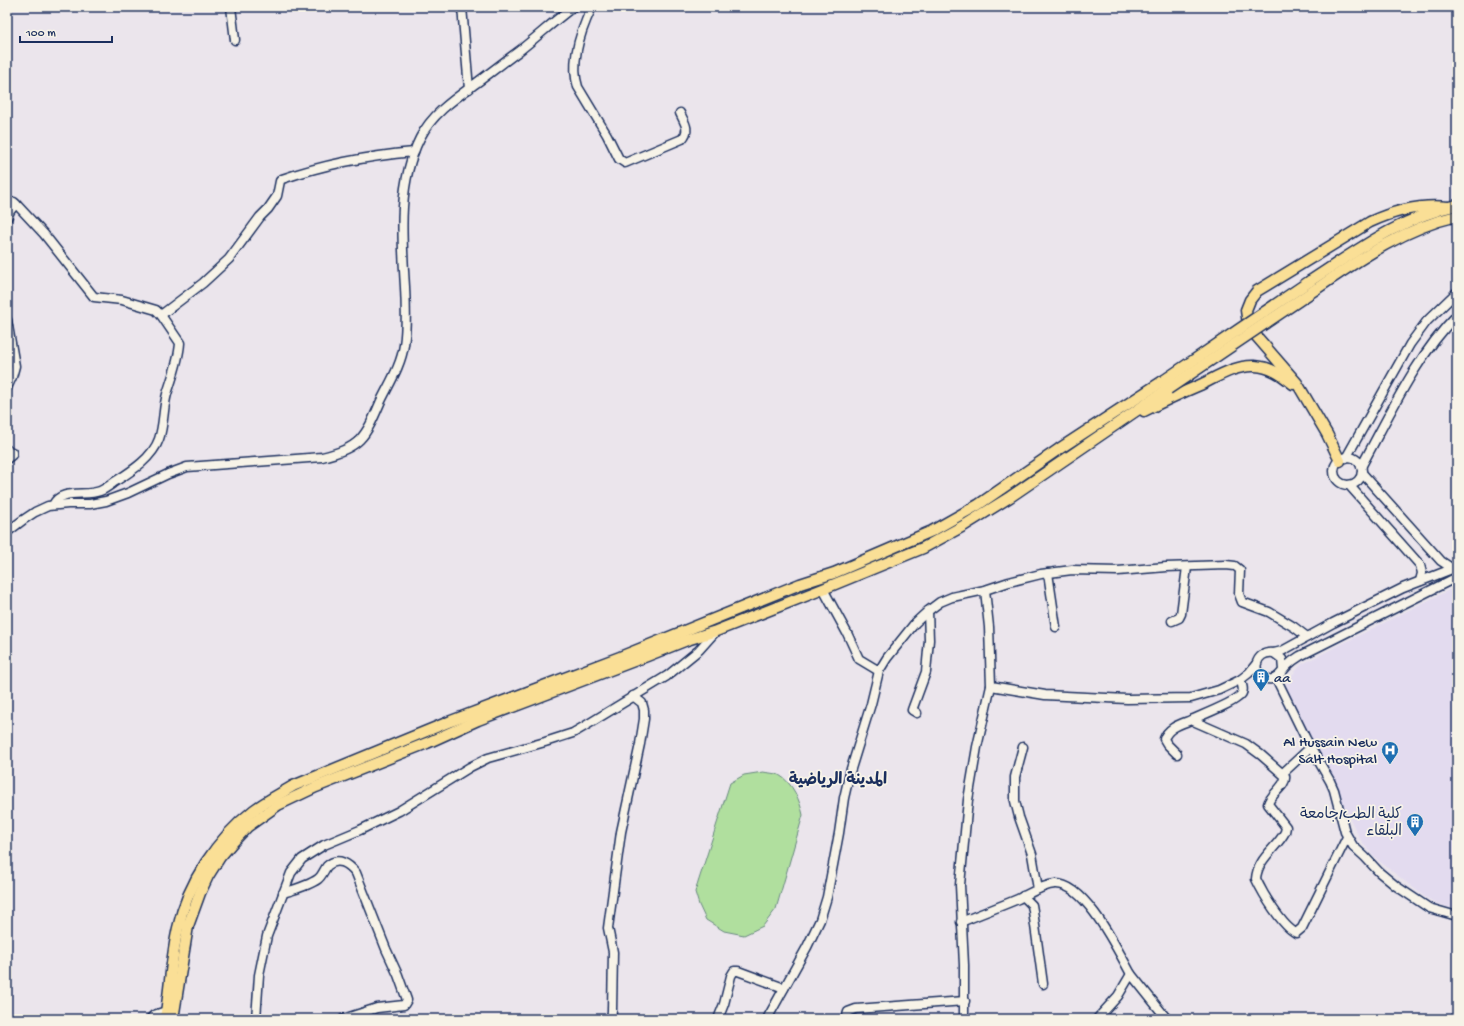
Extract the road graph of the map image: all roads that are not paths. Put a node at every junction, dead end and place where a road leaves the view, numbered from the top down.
1 (231, 7) edge
2 (462, 7) edge
3 (573, 7) edge
4 (592, 7) edge
5 (235, 40) dead end
6 (468, 88) junction
7 (680, 112) dead end
8 (414, 152) junction
9 (7, 204) edge
10 (16, 204) junction
11 (1452, 206) edge
12 (1457, 216) edge
13 (7, 218) edge
14 (1313, 285) junction
15 (1457, 292) edge
16 (161, 315) junction
17 (1457, 315) edge
18 (7, 320) edge
19 (1165, 385) junction
20 (7, 388) edge
21 (1303, 392) junction
22 (1110, 428) junction
23 (7, 450) edge
24 (7, 459) edge
25 (1342, 459) junction
26 (1361, 470) junction
27 (1349, 485) junction
28 (53, 505) junction
29 (7, 532) edge
30 (1187, 566) junction
31 (1456, 571) edge
32 (1048, 573) junction
33 (1420, 581) junction
34 (1403, 588) junction
35 (823, 590) junction
36 (985, 590) junction
37 (1410, 601) junction
38 (928, 611) junction
39 (1172, 621) dead end
40 (1056, 627) dead end
41 (716, 631) junction
42 (1307, 637) junction
43 (1274, 653) junction
44 (1256, 663) junction
45 (1283, 670) junction
46 (879, 671) junction
47 (1264, 678) junction
48 (1276, 678) junction
49 (1240, 680) junction
50 (991, 686) junction
51 (633, 696) junction
52 (917, 713) dead end
53 (1191, 720) junction
54 (1023, 747) dead end
55 (1311, 747) junction
56 (1177, 754) dead end
57 (1283, 773) junction
58 (1347, 837) junction
59 (1038, 889) junction
60 (283, 893) junction
61 (1023, 896) junction
62 (1457, 916) edge
63 (961, 922) junction
64 (1131, 974) junction
65 (1043, 984) dead end
66 (784, 988) junction
67 (965, 1001) junction
68 (166, 1015) edge
69 (150, 1019) edge
70 (173, 1019) edge
71 (256, 1019) edge
72 (343, 1019) edge
73 (610, 1019) edge
74 (718, 1019) edge
75 (767, 1019) edge
76 (846, 1019) edge
77 (964, 1019) edge
78 (1097, 1019) edge
79 (1167, 1019) edge

1 - 5 street
2 - 6 street
3 - 6 street
4 - 7 street
6 - 8 street
8 - 16 street
8 - 28 street
9 - 10 street
10 - 13 street
10 - 16 street
11 - 14 main road
11 - 21 main road
12 - 14 main road
14 - 19 main road, bridge
15 - 25 street
16 - 28 street
17 - 26 street
18 - 20 street
19 - 22 main road
19 - 68 main road
21 - 22 main road
21 - 25 main road
22 - 35 main road
23 - 24 street
25 - 26 street
25 - 27 street
26 - 27 street
26 - 31 street
27 - 33 street
28 - 29 street
30 - 32 street
30 - 39 street
30 - 42 street
31 - 33 street
31 - 37 street
32 - 36 street
32 - 40 street
33 - 34 street
34 - 37 street
34 - 42 street
35 - 41 main road
35 - 46 street
36 - 38 street
36 - 50 street
37 - 45 street
38 - 46 street
38 - 52 street
41 - 51 street
41 - 70 main road
42 - 43 street
43 - 44 street
43 - 45 street
44 - 47 street
44 - 49 street
45 - 48 street
46 - 66 street
47 - 48 street
47 - 49 street
48 - 55 street
49 - 50 street
49 - 53 street
50 - 63 street
51 - 60 street
51 - 73 street
53 - 56 street
53 - 57 street
54 - 59 street
55 - 57 street
55 - 58 street
57 - 58 street
58 - 62 street
59 - 61 street
59 - 64 street
60 - 71 street
60 - 72 street
61 - 63 street
61 - 65 street
63 - 67 street
64 - 78 street
64 - 79 street
66 - 74 street
66 - 75 street
67 - 76 street
67 - 77 street
68 - 69 street

